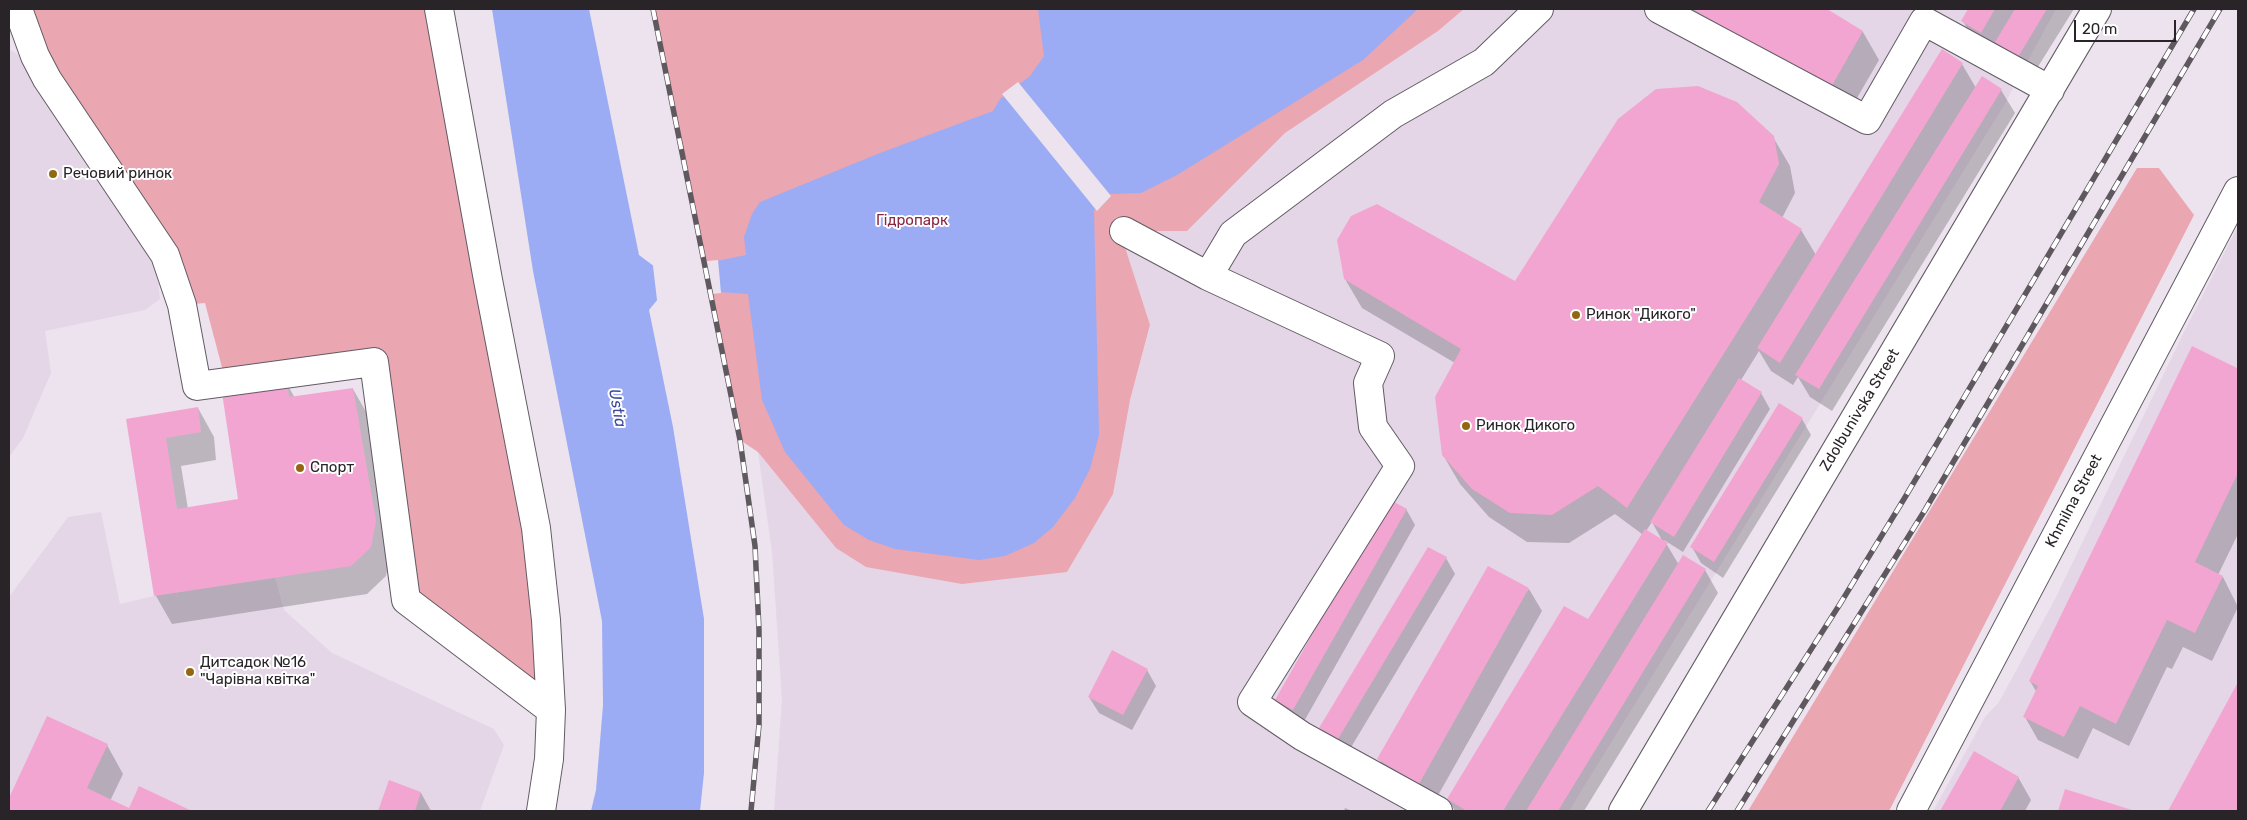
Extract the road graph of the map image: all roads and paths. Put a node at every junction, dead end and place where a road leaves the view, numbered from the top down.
1 (18, 9) edge
2 (439, 9) edge
3 (1539, 9) edge
4 (1659, 9) edge
5 (2097, 9) edge
6 (2050, 90) junction
7 (2235, 205) edge
8 (1124, 231) dead end
9 (1208, 276) junction
10 (551, 710) junction
11 (541, 811) edge
12 (1438, 811) edge
13 (1622, 811) edge
14 (1911, 811) edge

1 - 10 street
2 - 10 street
3 - 9 street
4 - 6 street
5 - 6 street, Zdolbunivska Street
6 - 13 street, Zdolbunivska Street
7 - 14 street, Khmilna Street
8 - 9 street
9 - 12 street
10 - 11 street

